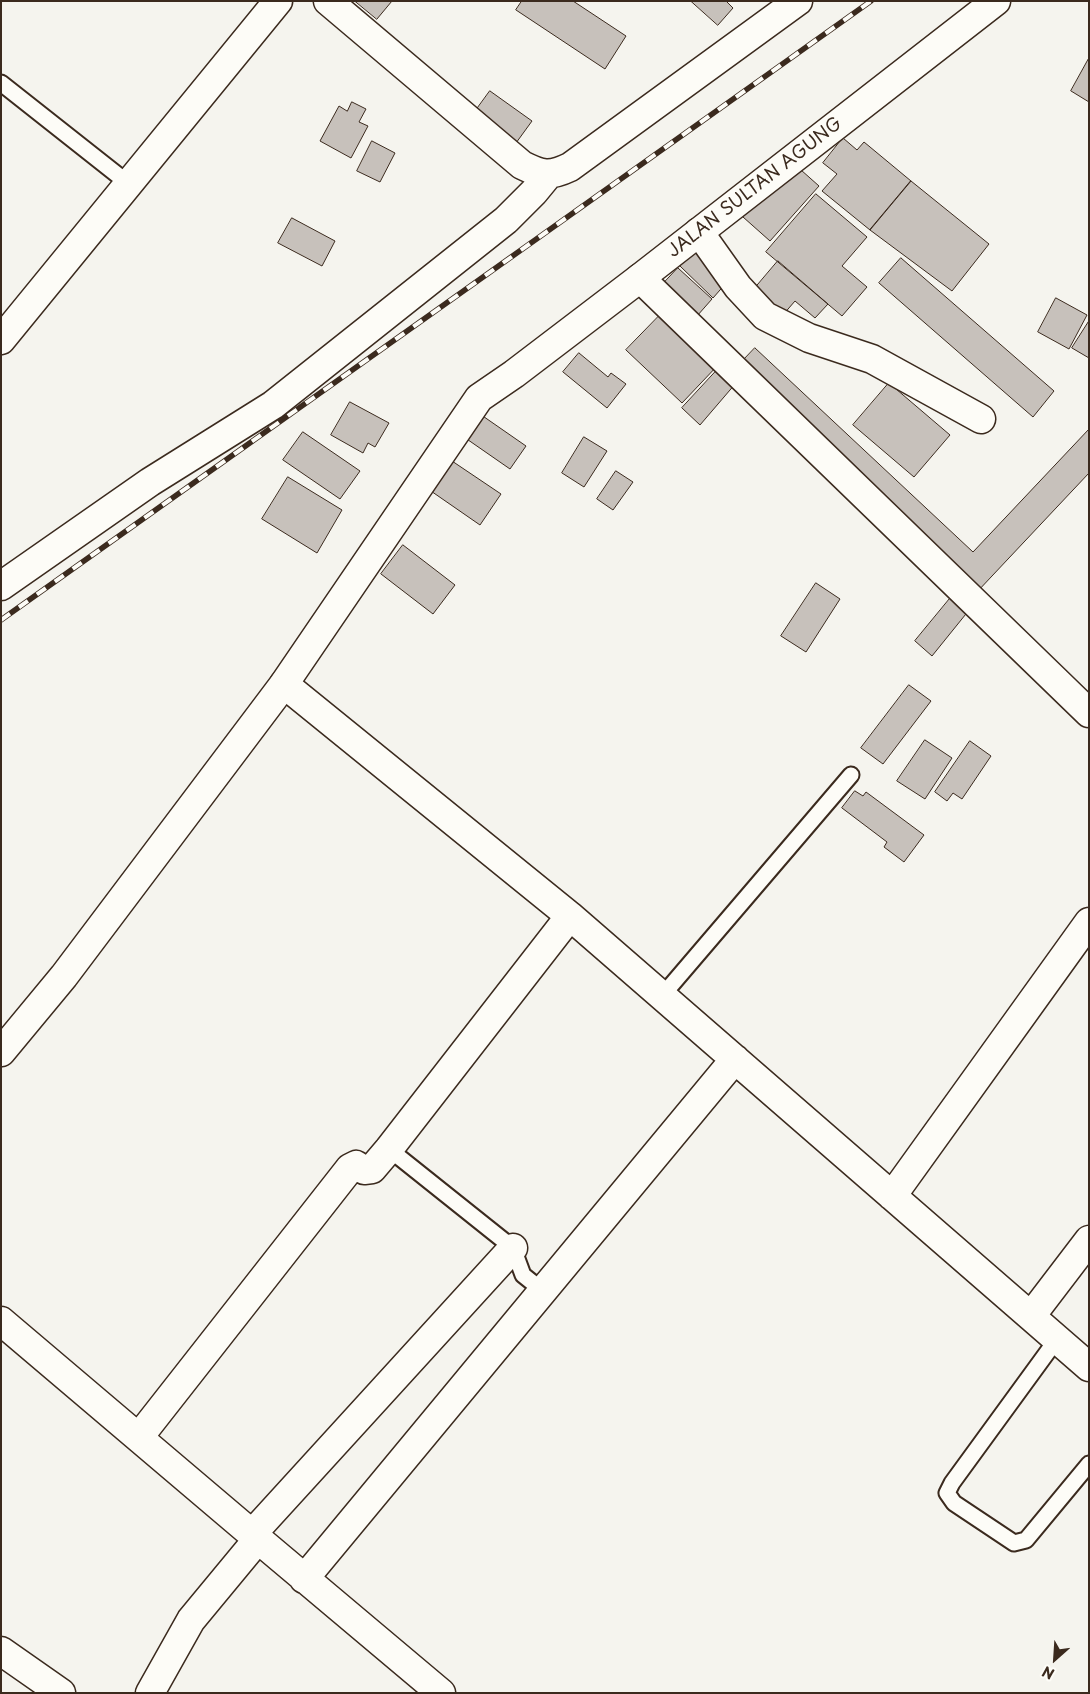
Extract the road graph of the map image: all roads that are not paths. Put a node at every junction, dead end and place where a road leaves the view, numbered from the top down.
1 (278, 1) edge
2 (328, 1) edge
3 (798, 1) edge
4 (996, 1) edge
5 (1, 83) edge
6 (548, 175) junction
7 (129, 184) junction
8 (700, 232) junction
9 (640, 278) junction
10 (1, 340) edge
11 (981, 419) dead end
12 (1, 586) edge
13 (284, 684) junction
14 (1089, 713) edge
15 (851, 774) dead end
16 (570, 916) junction
17 (1089, 922) edge
18 (662, 996) junction
19 (1, 1052) edge
20 (735, 1059) junction
21 (389, 1149) junction
22 (892, 1196) junction
23 (1089, 1240) edge
24 (513, 1248) junction
25 (543, 1292) junction
26 (1031, 1316) junction
27 (1, 1321) edge
28 (1057, 1339) junction
29 (1089, 1367) edge
30 (139, 1438) junction
31 (1089, 1464) edge
32 (255, 1537) junction
33 (304, 1578) junction
34 (1, 1651) edge
35 (61, 1693) edge
36 (150, 1693) edge
37 (442, 1693) edge

1 - 7 street
2 - 6 street
3 - 6 street
4 - 8 street, JALAN SULTAN AGUNG
5 - 7 lane
6 - 12 street
7 - 10 street
8 - 9 street, JALAN SULTAN AGUNG
8 - 11 street
9 - 13 street, JALAN SULTAN AGUNG
9 - 14 street
13 - 16 street
13 - 19 street, JALAN SULTAN AGUNG
15 - 18 lane
16 - 18 street
16 - 21 street
17 - 22 street
18 - 20 street
20 - 22 street
20 - 25 street
21 - 24 lane
21 - 30 street
22 - 26 street
23 - 26 street
24 - 25 lane
24 - 32 street
25 - 33 street
26 - 28 street
27 - 30 street
28 - 29 street
28 - 31 lane
30 - 32 street
32 - 33 street
32 - 36 street
33 - 37 street
34 - 35 street

